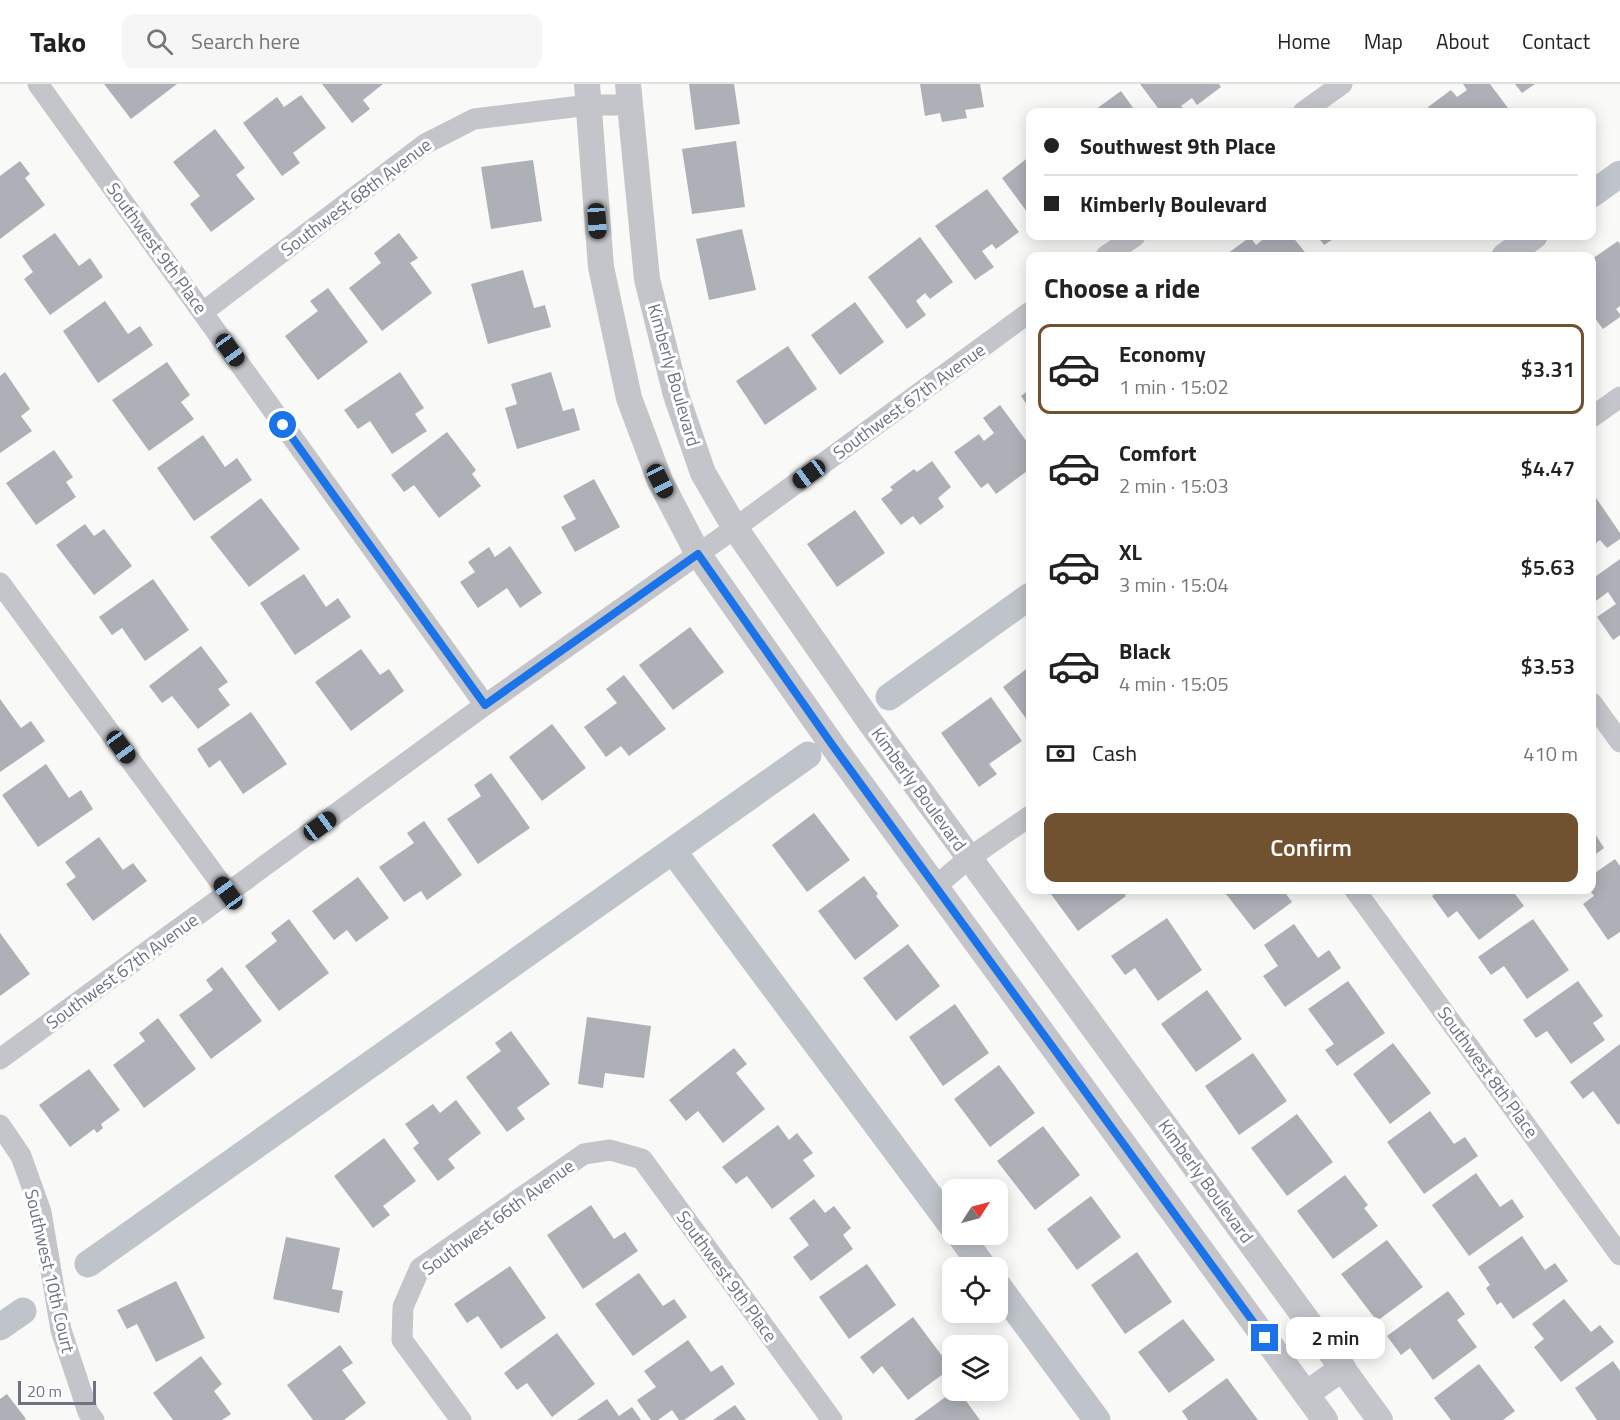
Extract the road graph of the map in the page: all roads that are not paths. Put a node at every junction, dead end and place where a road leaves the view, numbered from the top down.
1 (38, 84) edge
2 (1342, 84) edge
3 (588, 94) edge
4 (629, 94) edge
5 (1309, 108) edge
6 (1129, 240) edge
7 (1112, 252) edge
8 (203, 312) junction
9 (1026, 315) edge
10 (1620, 397) edge
11 (1596, 414) edge
12 (735, 528) junction
13 (698, 554) junction
14 (0, 583) edge
15 (485, 705) junction
16 (1596, 709) edge
17 (1620, 742) edge
18 (1026, 819) edge
19 (969, 858) junction
20 (935, 887) junction
21 (228, 893) junction
22 (1358, 894) edge
23 (0, 1059) edge
24 (0, 1125) edge
25 (610, 1150) joint
26 (1620, 1255) edge
27 (1343, 1368) junction
28 (1306, 1394) junction
29 (94, 1420) edge
30 (461, 1420) edge
31 (832, 1420) edge
32 (1325, 1420) edge
33 (1380, 1420) edge

1 - 8 street, Southwest 9th Place
2 - 5 street
3 - 4 street, Southwest 68th Avenue
3 - 8 street, Southwest 68th Avenue
3 - 13 street
4 - 12 street, Kimberly Boulevard
6 - 7 street
8 - 15 street, Southwest 9th Place
9 - 12 street, Southwest 67th Avenue
10 - 11 street
12 - 13 street, Southwest 67th Avenue
12 - 19 street, Kimberly Boulevard
13 - 15 street, Southwest 67th Avenue
13 - 20 street
14 - 21 street
15 - 21 street, Southwest 67th Avenue
16 - 17 street
18 - 19 street
19 - 20 street
19 - 27 street, Kimberly Boulevard
20 - 28 street
21 - 23 street, Southwest 67th Avenue
22 - 26 street, Southwest 8th Place
24 - 29 street, Southwest 10th Court
25 - 30 street, Southwest 66th Avenue
25 - 31 street, Southwest 9th Place
27 - 28 street
27 - 33 street, Kimberly Boulevard
28 - 32 street

